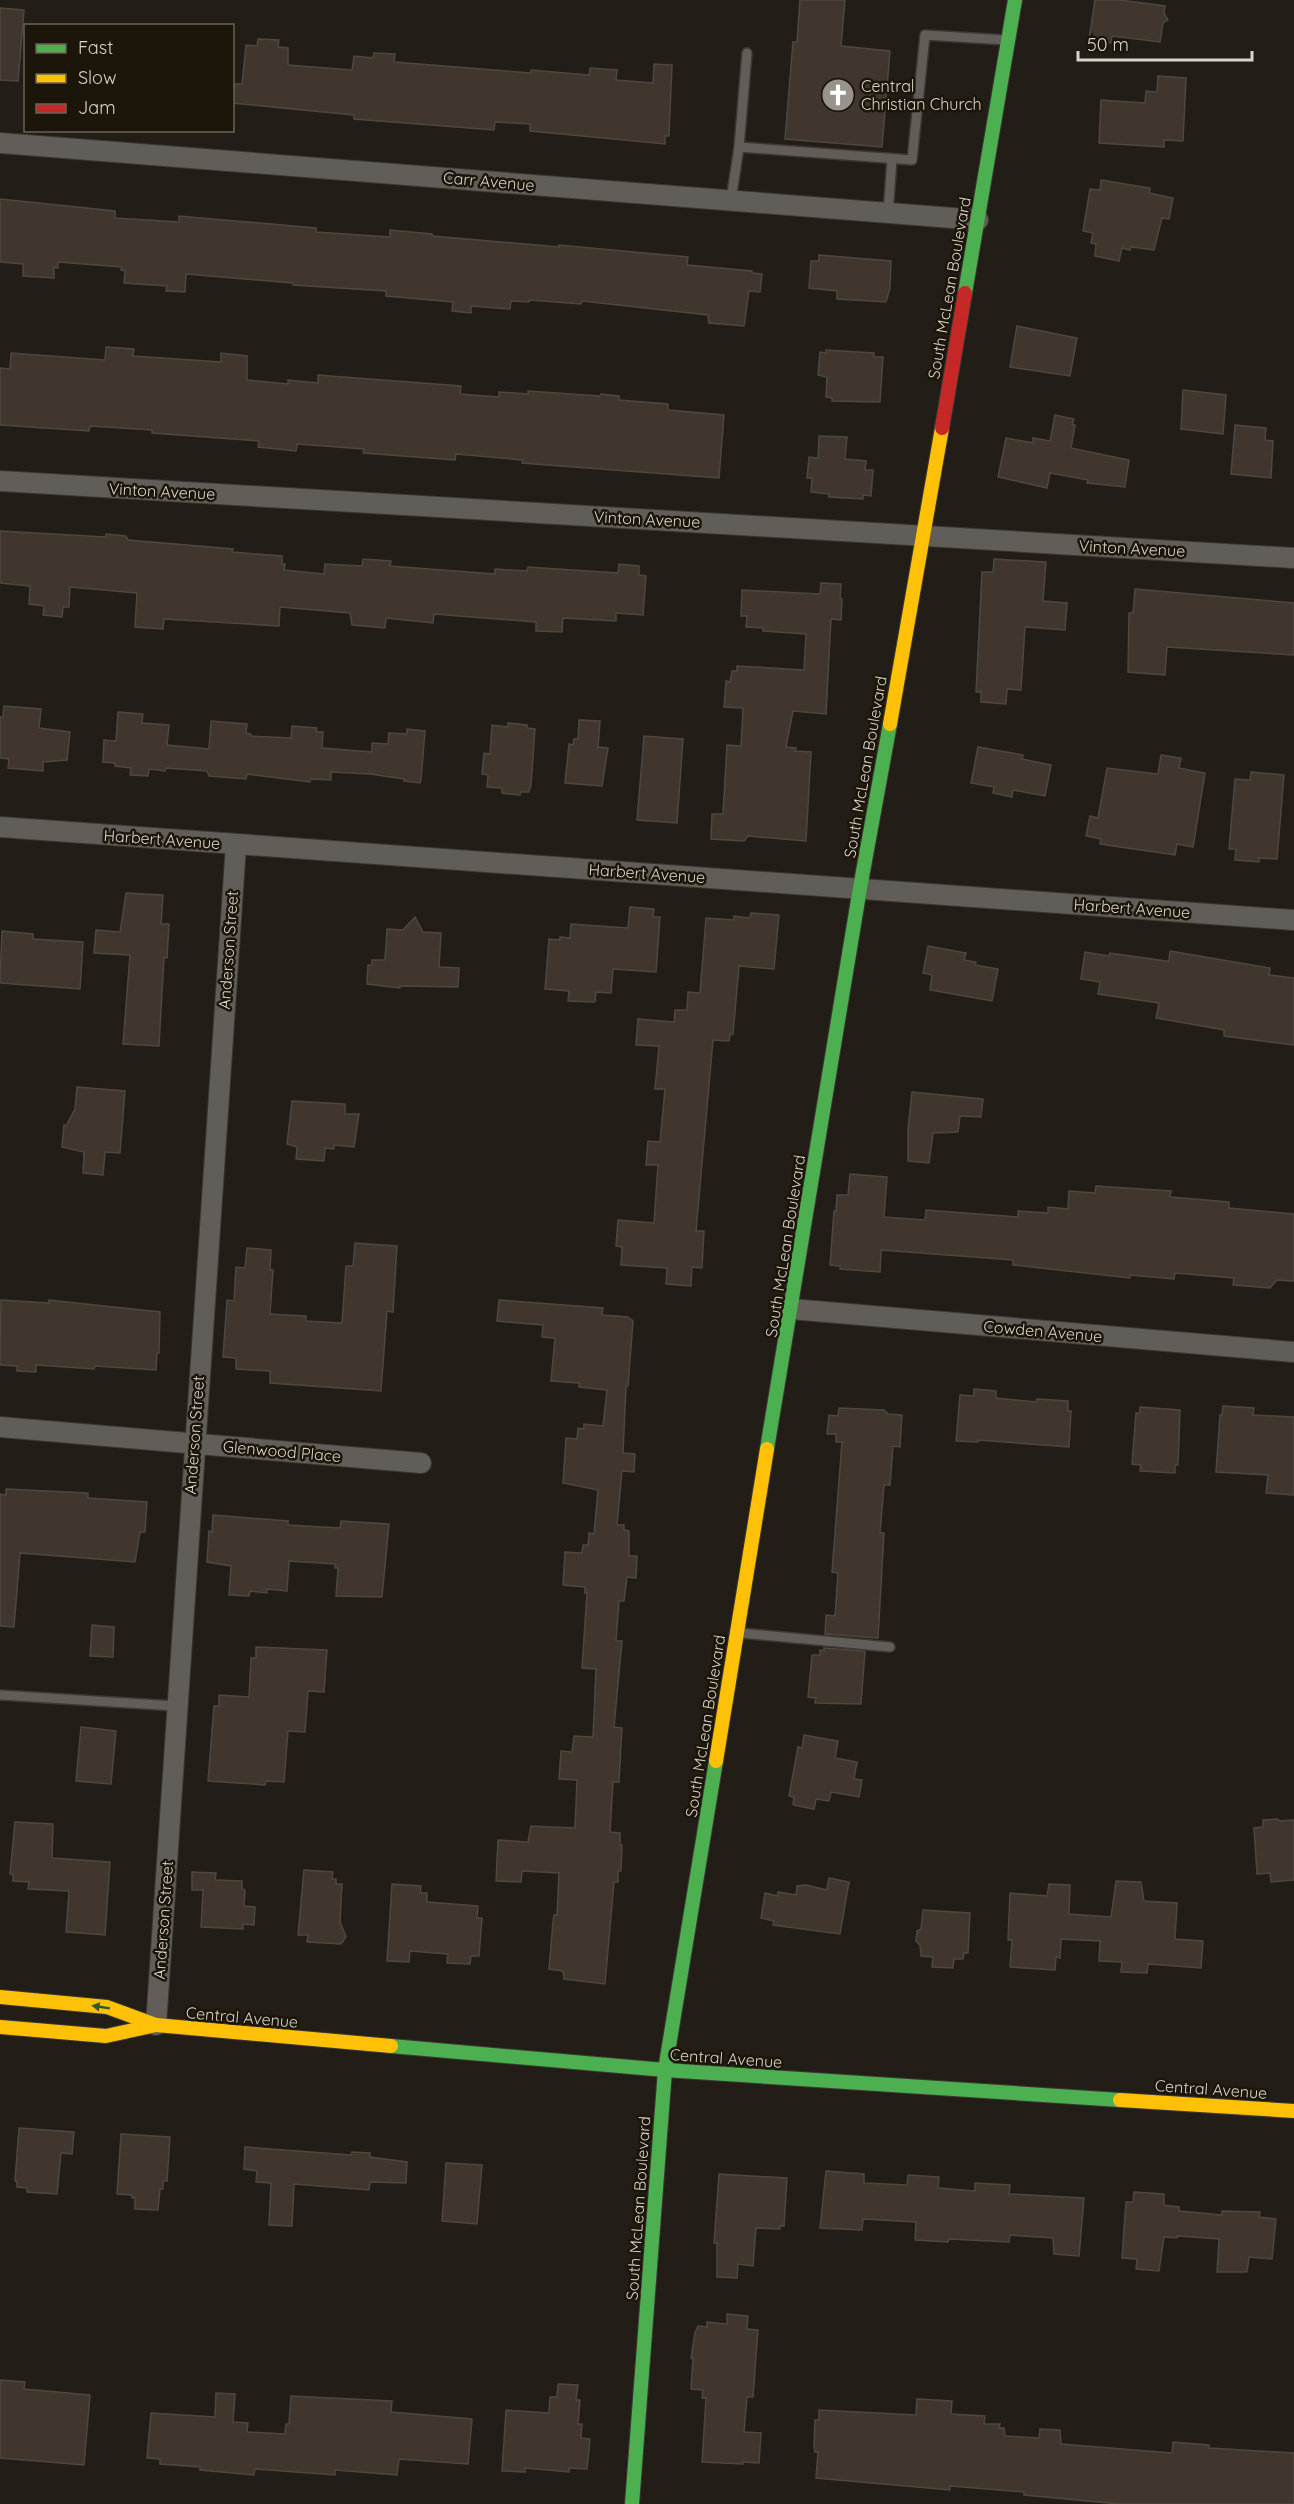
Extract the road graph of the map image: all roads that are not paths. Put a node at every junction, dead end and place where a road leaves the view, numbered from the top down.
1 (1015, 0) edge
2 (1008, 40) junction
3 (747, 54) dead end
4 (0, 142) edge
5 (739, 147) junction
6 (892, 159) junction
7 (731, 200) junction
8 (888, 213) junction
9 (978, 220) junction
10 (0, 481) edge
11 (924, 535) junction
12 (1294, 558) edge
13 (0, 827) edge
14 (236, 845) junction
15 (860, 888) junction
16 (1294, 920) edge
17 (791, 1309) junction
18 (1294, 1352) edge
19 (0, 1426) edge
20 (194, 1444) junction
21 (421, 1463) dead end
22 (737, 1633) junction
23 (890, 1647) dead end
24 (0, 1695) edge
25 (176, 1706) junction
26 (0, 1997) edge
27 (156, 2025) junction
28 (0, 2027) edge
29 (665, 2070) junction
30 (1294, 2111) edge
31 (632, 2504) edge

1 - 2 main road, South McLean Boulevard
2 - 6 lane
2 - 9 main road, South McLean Boulevard
3 - 5 lane
4 - 7 street, Carr Avenue
5 - 6 lane
5 - 7 lane
6 - 8 lane
7 - 8 street, Carr Avenue
8 - 9 street, Carr Avenue
9 - 11 main road, South McLean Boulevard
10 - 11 street, Vinton Avenue
11 - 12 street, Vinton Avenue
11 - 15 main road, South McLean Boulevard
13 - 14 street, Harbert Avenue
14 - 15 street, Harbert Avenue
14 - 20 street, Anderson Street
15 - 16 street, Harbert Avenue
15 - 17 main road, South McLean Boulevard
17 - 18 street, Cowden Avenue
17 - 22 main road, South McLean Boulevard
19 - 20 street, Glenwood Place
20 - 21 street, Glenwood Place
20 - 25 street, Anderson Street
22 - 23 lane
22 - 29 main road, South McLean Boulevard
24 - 25 lane
25 - 27 street, Anderson Street
27 -> 26 main road, Central Avenue
27 - 28 main road, Central Avenue
27 - 29 main road, Central Avenue
29 - 30 main road, Central Avenue
29 - 31 main road, South McLean Boulevard

